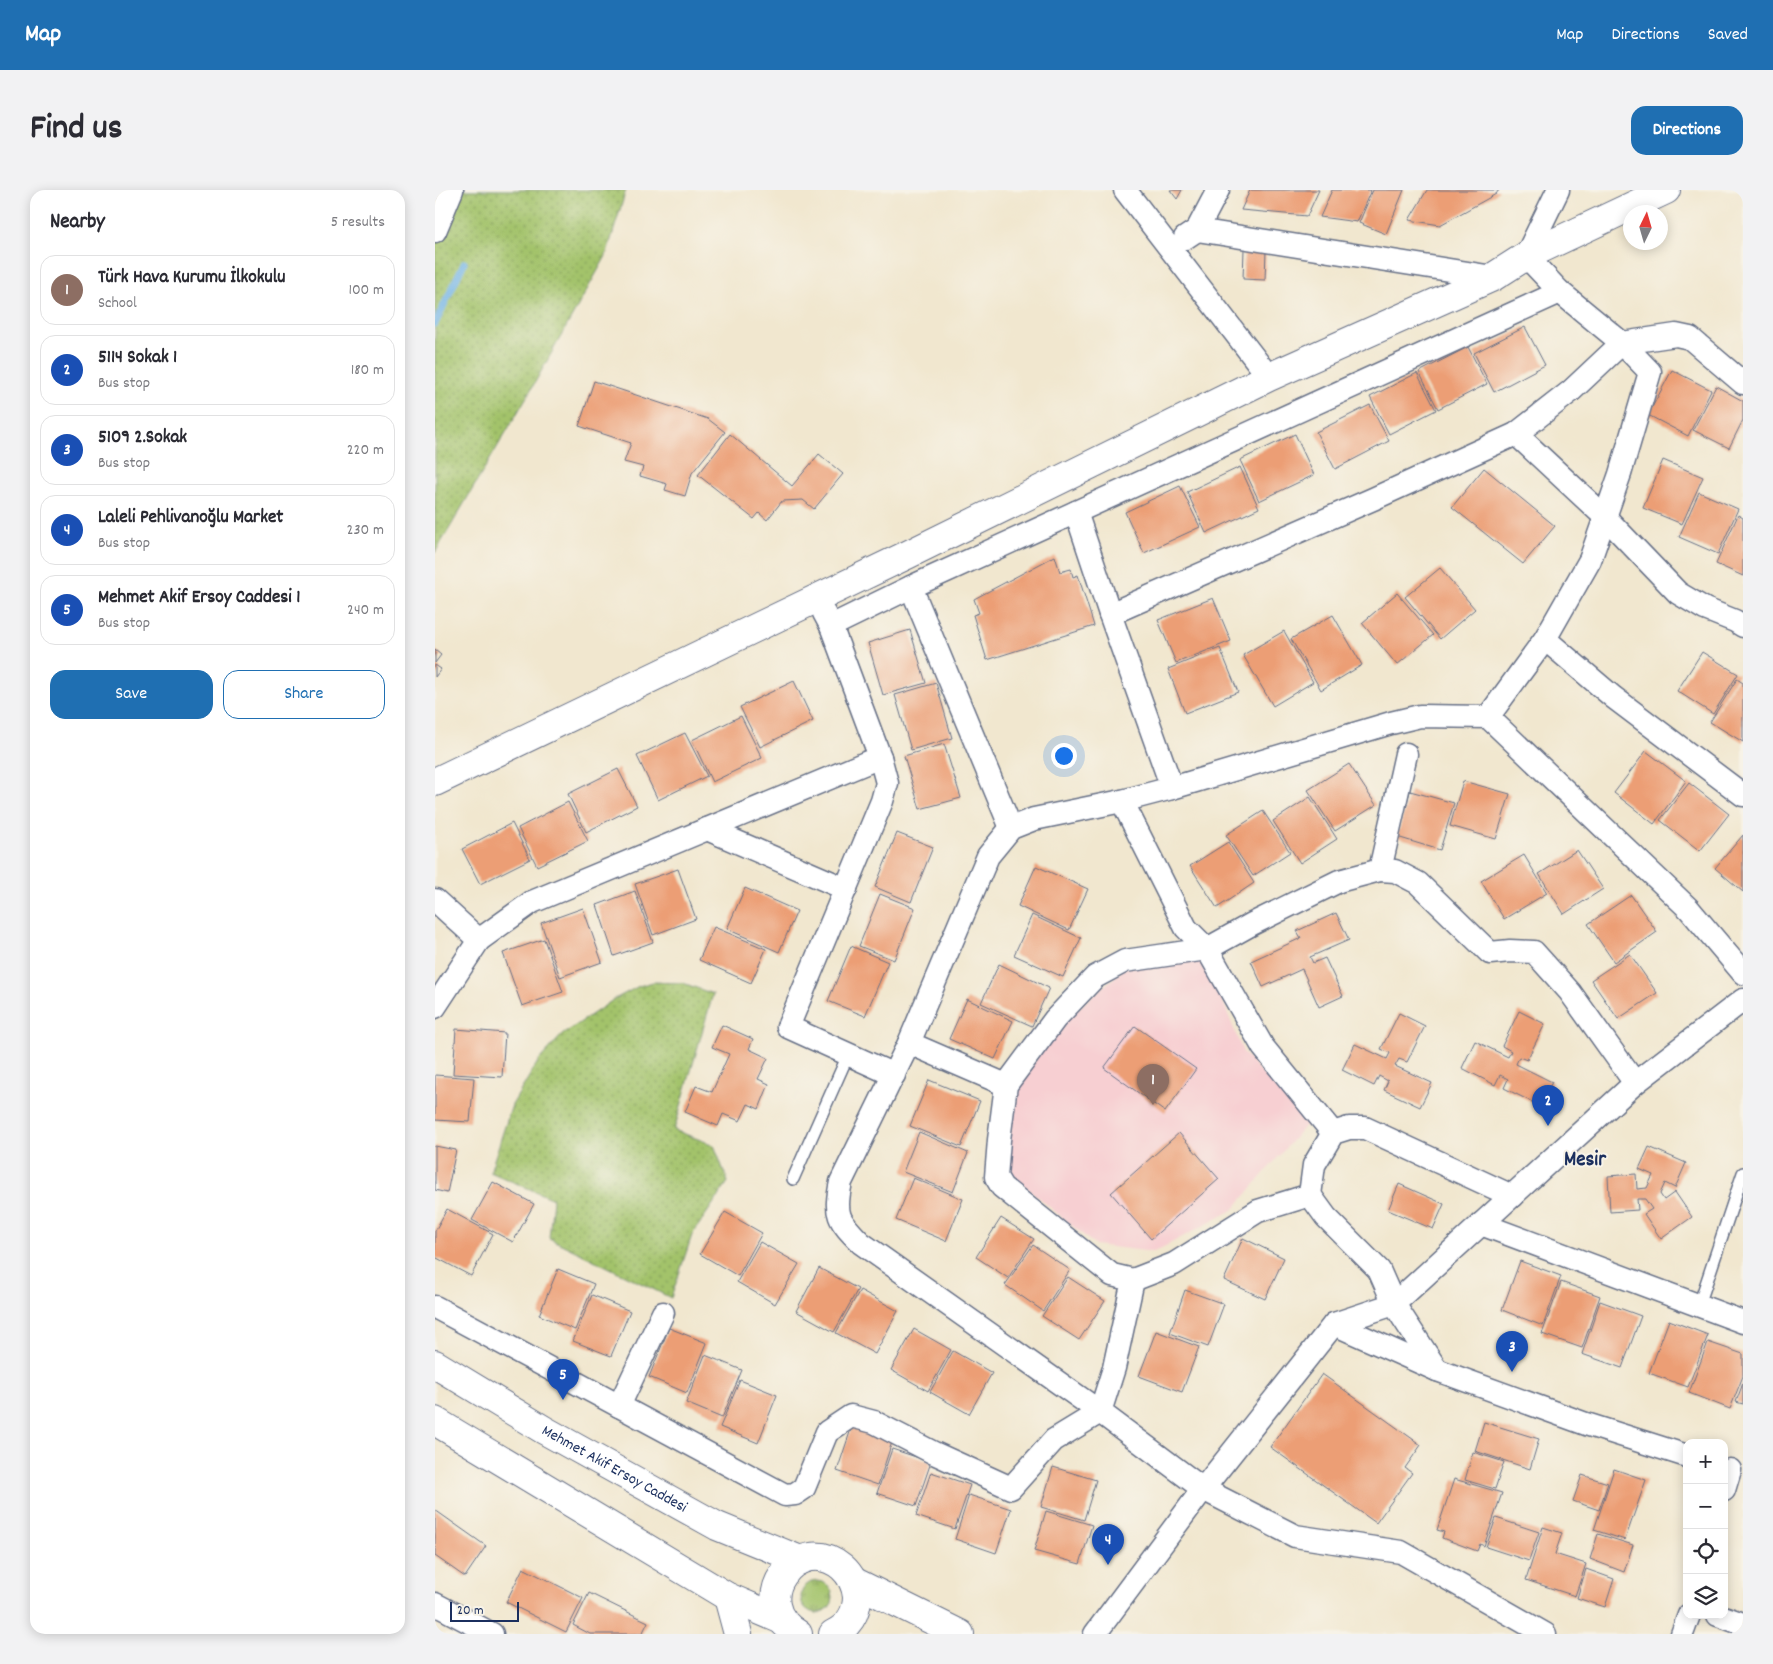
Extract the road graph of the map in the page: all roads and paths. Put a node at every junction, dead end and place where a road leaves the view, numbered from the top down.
1 (452, 190) edge
2 (1125, 190) edge
3 (1218, 190) edge
4 (1557, 190) edge
5 (1666, 190) edge
6 (1197, 230) junction
7 (435, 231) edge
8 (1170, 248) junction
9 (1526, 256) junction
10 (1493, 277) junction
11 (1560, 292) junction
12 (1621, 343) junction
13 (1269, 377) junction
14 (1743, 383) edge
15 (1516, 434) junction
16 (1076, 512) junction
17 (1605, 517) junction
18 (911, 586) junction
19 (816, 599) junction
20 (1110, 614) junction
21 (831, 626) junction
22 (1743, 626) edge
23 (1545, 638) junction
24 (1488, 718) junction
25 (1406, 754) dead end
26 (880, 757) junction
27 (435, 782) edge
28 (1171, 788) junction
29 (1743, 795) edge
30 (1122, 801) junction
31 (1011, 828) junction
32 (707, 829) junction
33 (1379, 870) junction
34 (846, 889) junction
35 (435, 900) edge
36 (479, 940) junction
37 (1207, 949) junction
38 (1743, 973) edge
39 (1743, 1000) edge
40 (435, 1007) edge
41 (909, 1043) junction
42 (848, 1055) junction
43 (894, 1075) junction
44 (1635, 1083) junction
45 (1006, 1085) junction
46 (1333, 1133) junction
47 (1743, 1173) edge
48 (793, 1179) dead end
49 (1310, 1195) junction
50 (1512, 1196) junction
51 (1481, 1224) junction
52 (1133, 1280) junction
53 (1394, 1304) junction
54 (1699, 1305) junction
55 (435, 1307) edge
56 (663, 1313) dead end
57 (1743, 1322) edge
58 (1333, 1324) junction
59 (435, 1364) edge
60 (1437, 1370) junction
61 (619, 1406) junction
62 (1100, 1412) junction
63 (435, 1421) edge
64 (1683, 1455) edge
65 (1203, 1489) junction
66 (800, 1560) junction
67 (853, 1581) junction
68 (728, 1597) junction
69 (435, 1604) edge
70 (1688, 1619) edge
71 (1728, 1619) edge
72 (1743, 1624) edge
73 (790, 1629) edge
74 (492, 1634) edge
75 (738, 1634) edge
76 (833, 1634) edge
77 (960, 1634) edge
78 (1095, 1634) edge
79 (1545, 1634) edge
80 (1682, 1634) edge

1 - 7 street
2 - 8 street
3 - 6 street
4 - 9 street
5 - 9 street
6 - 8 street
6 - 10 street
8 - 13 street
9 - 10 street
9 - 11 street
10 - 13 street
11 - 12 street
11 - 16 street
12 - 14 street
12 - 15 street
12 - 17 street
13 - 19 street
15 - 17 street
15 - 20 street
16 - 18 street
16 - 20 street
17 - 22 street
17 - 23 street
18 - 21 street
18 - 31 street
19 - 21 street
19 - 27 street
20 - 28 street
21 - 26 street
23 - 24 street
23 - 29 street
24 - 28 street
24 - 38 street
25 - 33 street
26 - 32 street
26 - 34 street
28 - 30 street
30 - 31 street
30 - 37 street
31 - 41 street
32 - 34 street
32 - 36 street
33 - 37 street
33 - 44 street
34 - 42 street
35 - 36 street
36 - 40 street
37 - 45 street
37 - 46 street
39 - 44 street
41 - 43 street
41 - 45 street
42 - 43 street
42 - 48 lane
43 - 62 street
44 - 50 street
45 - 52 street
46 - 49 street
46 - 50 street
47 - 54 lane
49 - 52 street
49 - 53 street
50 - 51 street
51 - 53 street
51 - 54 street
52 - 62 street
53 - 58 street
53 - 60 street
54 - 57 street
55 - 61 street
56 - 61 street
58 - 60 street
58 - 65 street
59 - 66 street, Mehmet Akif Ersoy Caddesi
60 - 64 street
61 - 62 street
62 - 65 street
63 - 68 street
65 - 78 street
65 - 79 street
66 - 67 street
66 - 73 street
67 - 76 street
67 - 77 street
68 - 73 street
68 - 75 street
69 - 74 street
70 - 80 street
71 - 72 street

